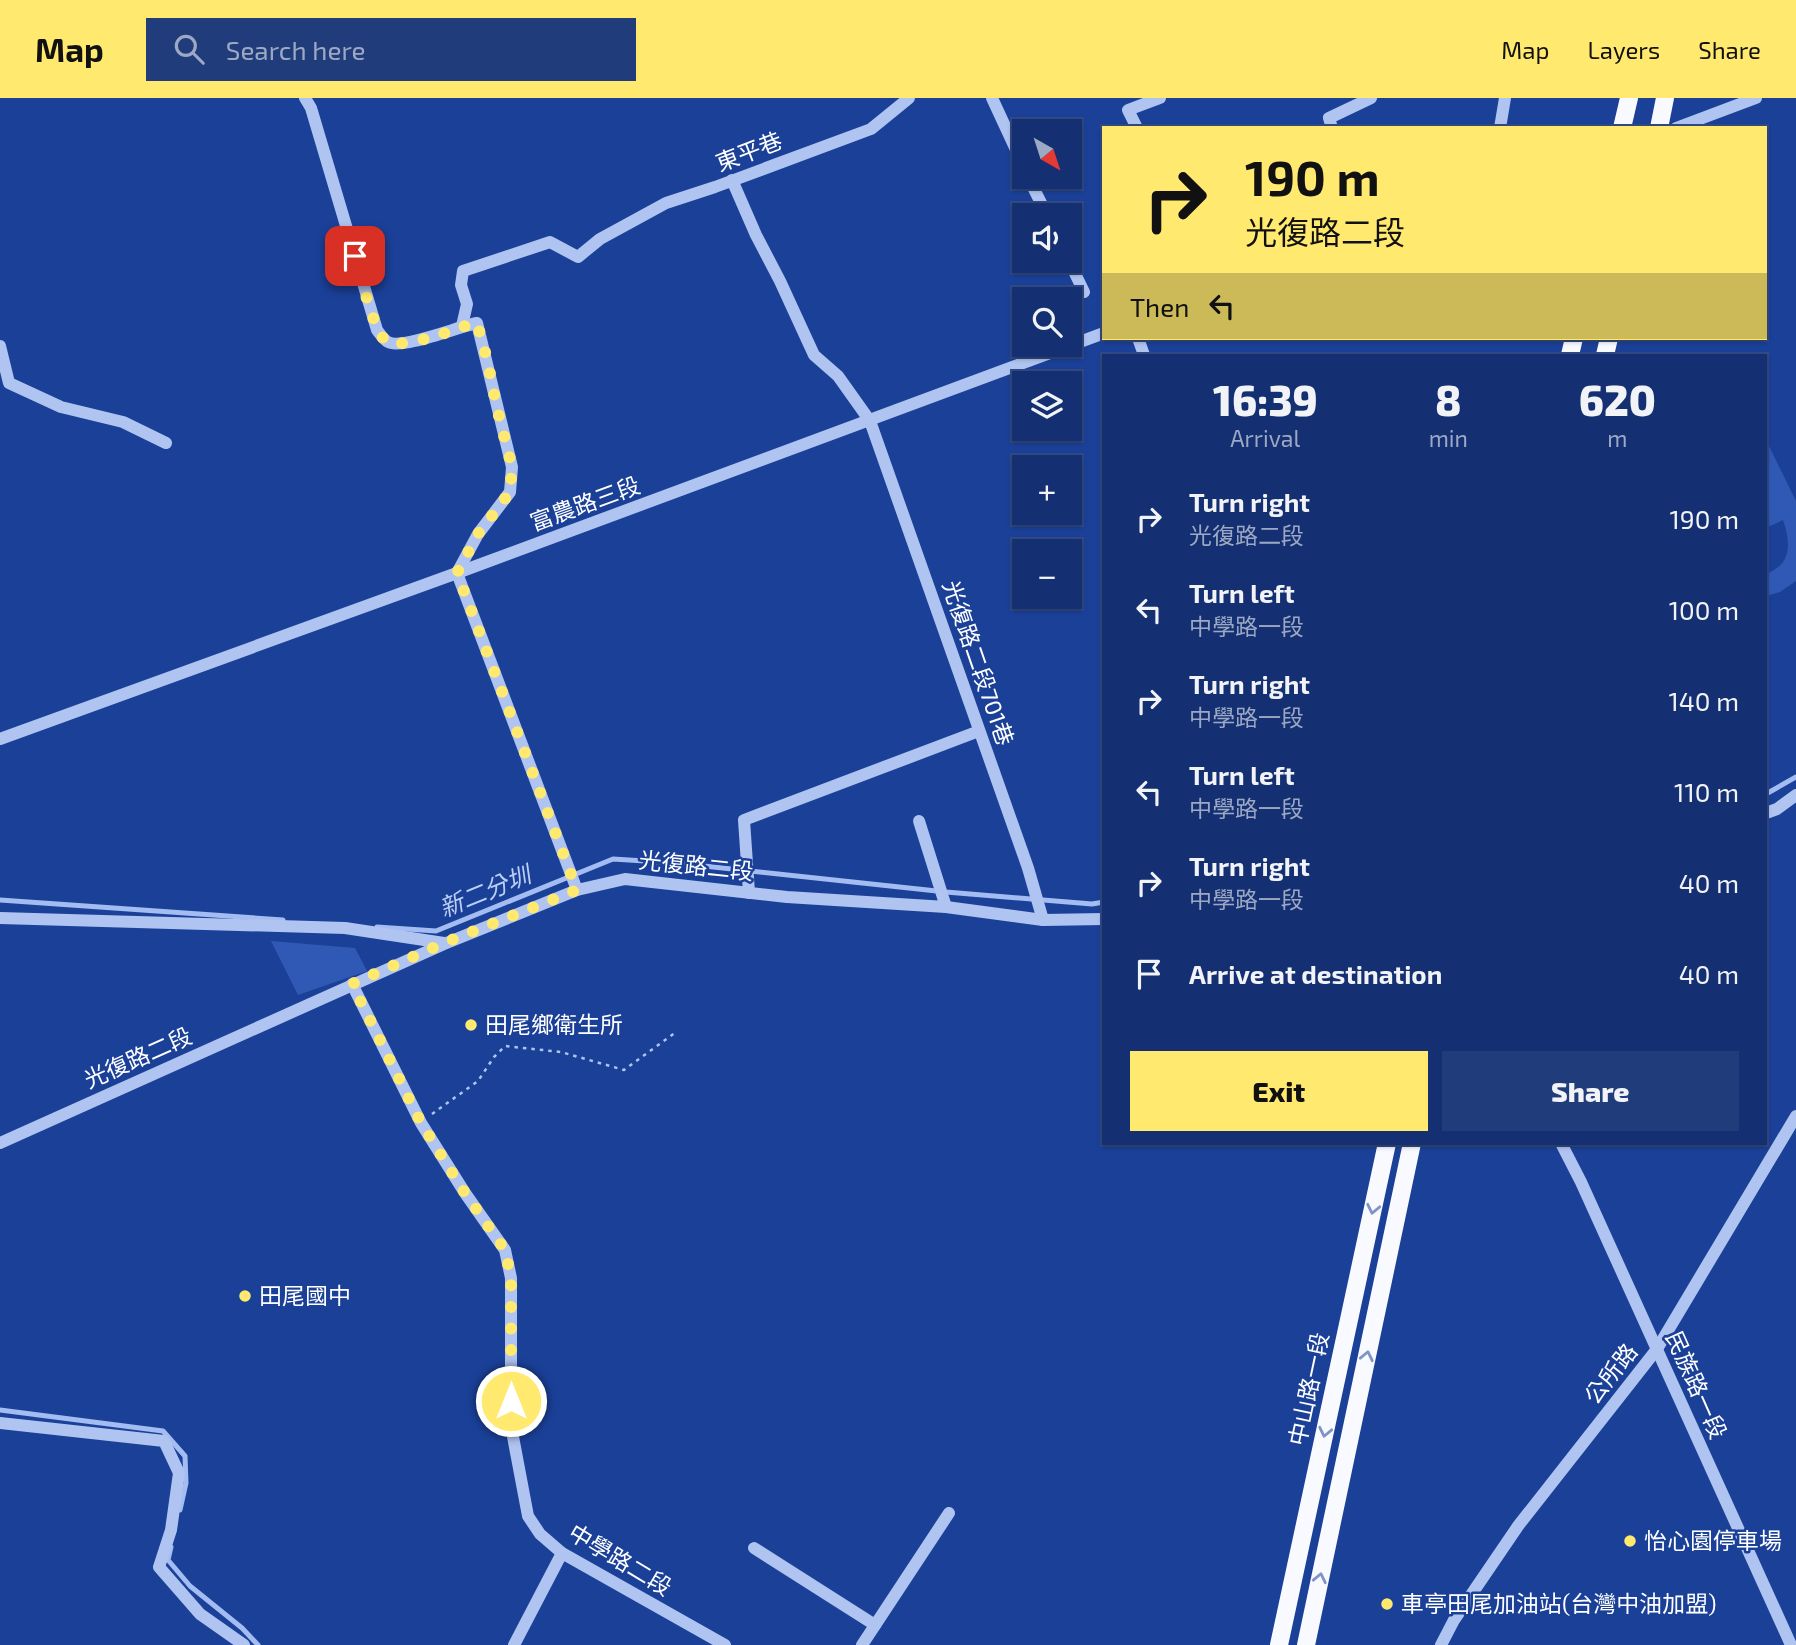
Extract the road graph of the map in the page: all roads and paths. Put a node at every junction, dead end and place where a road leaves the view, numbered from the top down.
1 (305, 98) edge
2 (909, 98) edge
3 (992, 98) edge
4 (1160, 98) edge
5 (1371, 98) edge
6 (1505, 98) edge
7 (1629, 98) edge
8 (1665, 98) edge
9 (1756, 98) edge
10 (1136, 126) edge
11 (1331, 126) edge
12 (1500, 126) edge
13 (1622, 126) edge
14 (1659, 126) edge
15 (1681, 126) edge
16 (1012, 142) edge
17 (733, 180) junction
18 (1075, 273) edge
19 (1084, 292) dead end
20 (463, 326) junction
21 (1102, 334) edge
22 (0, 346) edge
23 (870, 421) junction
24 (166, 443) dead end
25 (457, 573) junction
26 (979, 731) junction
27 (0, 739) edge
28 (1796, 795) edge
29 (1767, 813) edge
30 (919, 821) dead end
31 (577, 890) junction
32 (750, 892) junction
33 (946, 907) junction
34 (0, 918) edge
35 (1102, 919) edge
36 (1043, 920) junction
37 (444, 943) junction
38 (352, 984) junction
39 (676, 1032) dead end
40 (1796, 1116) edge
41 (421, 1123) junction
42 (0, 1143) edge
43 (1387, 1145) edge
44 (1412, 1145) edge
45 (1562, 1145) edge
46 (1657, 1349) junction
47 (0, 1423) edge
48 (949, 1513) dead end
49 (754, 1548) dead end
50 (562, 1553) junction
51 (875, 1625) junction
52 (244, 1645) edge
53 (514, 1645) edge
54 (725, 1645) edge
55 (862, 1645) edge
56 (1279, 1645) edge
57 (1306, 1645) edge
58 (1441, 1645) edge
59 (1791, 1645) edge

1 - 20 street
2 - 17 street, 東平巷
3 - 16 street
4 - 10 street
5 - 11 street
6 - 12 street
7 - 13 main road
8 - 14 main road
9 - 15 street
17 - 20 street, 東平巷
17 - 23 street, 光復路二段701巷
18 - 19 street
20 - 25 street
21 - 23 street, 富農路三段
22 - 24 street
23 - 25 street, 富農路三段
23 - 26 street, 光復路二段701巷
25 - 27 street, 富農路三段
25 - 31 street
26 - 32 street
26 - 36 street, 光復路二段701巷
28 - 29 street
30 - 33 street
31 - 32 street, 光復路二段
31 - 37 street, 光復路二段
32 - 33 street, 光復路二段
33 - 36 street, 光復路二段
34 - 37 street
35 - 36 street, 光復路二段
37 - 38 street, 光復路二段
38 - 41 street, 中學路二段
38 - 42 street, 光復路二段
39 - 41 path
40 - 46 street, 公所路
41 - 50 street, 中學路二段
43 -> 56 main road, 中山路一段
57 -> 44 main road
45 - 46 street, 民族路一段
46 - 58 street, 公所路
46 - 59 street, 民族路一段
47 - 52 street
48 - 51 street
49 - 51 street
50 - 53 street
50 - 54 street, 中學路二段
51 - 55 street

